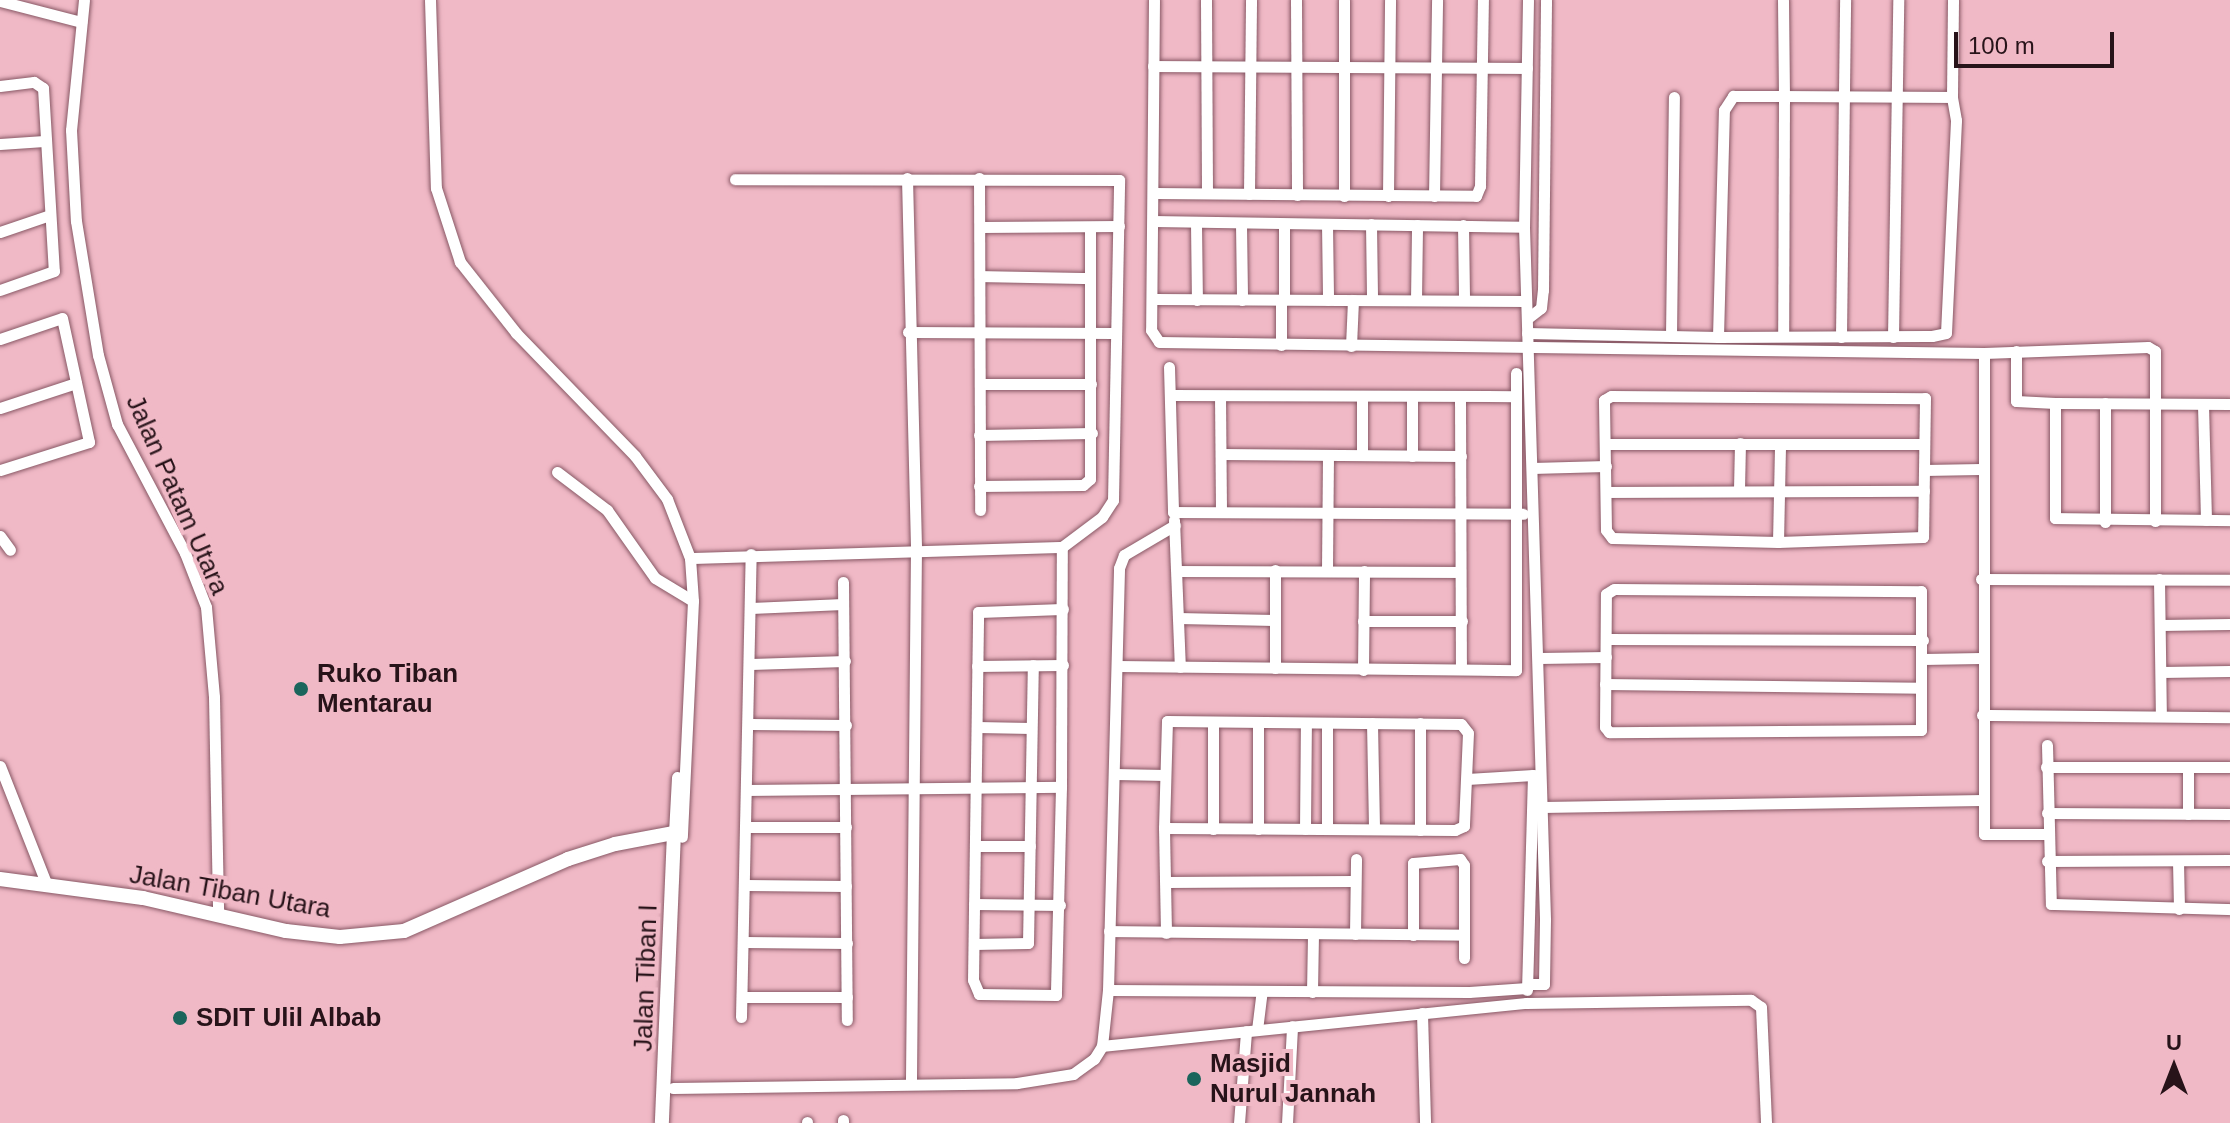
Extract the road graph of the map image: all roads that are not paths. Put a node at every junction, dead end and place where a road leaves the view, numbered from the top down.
1 (84, 0) edge
2 (430, 0) edge
3 (1154, 0) edge
4 (1206, 0) edge
5 (1251, 0) edge
6 (1296, 0) edge
7 (1344, 0) edge
8 (1390, 0) edge
9 (1437, 0) edge
10 (1483, 0) edge
11 (1528, 0) edge
12 (1546, 0) edge
13 (1783, 0) edge
14 (1845, 0) edge
15 (1898, 0) edge
16 (1953, 0) edge
17 (0, 1) edge
18 (81, 22) junction
19 (1153, 66) junction
20 (1207, 68) junction
21 (1250, 68) junction
22 (1527, 68) junction
23 (1297, 69) junction
24 (1344, 69) junction
25 (1389, 69) junction
26 (1436, 69) junction
27 (1482, 69) junction
28 (0, 86) edge
29 (1784, 96) junction
30 (1844, 96) junction
31 (1674, 97) dead end
32 (1952, 97) junction
33 (1897, 98) junction
34 (44, 141) junction
35 (0, 144) edge
36 (907, 178) junction
37 (979, 178) junction
38 (735, 179) dead end
39 (1154, 193) junction
40 (1207, 193) junction
41 (1249, 194) junction
42 (1297, 195) junction
43 (1344, 196) junction
44 (1388, 196) junction
45 (1434, 196) junction
46 (47, 216) junction
47 (1153, 221) junction
48 (1196, 223) junction
49 (1241, 224) junction
50 (1284, 224) junction
51 (1327, 224) junction
52 (1371, 224) junction
53 (1417, 225) junction
54 (1463, 225) junction
55 (1119, 226) junction
56 (981, 227) junction
57 (1090, 227) junction
58 (1524, 227) junction
59 (0, 232) edge
60 (982, 276) junction
61 (1090, 278) junction
62 (0, 290) edge
63 (1154, 299) junction
64 (1197, 300) junction
65 (1242, 300) junction
66 (1282, 300) junction
67 (1328, 300) junction
68 (1353, 300) junction
69 (1372, 300) junction
70 (1416, 300) junction
71 (1464, 300) junction
72 (1526, 301) junction
73 (1528, 318) junction
74 (908, 332) junction
75 (1091, 332) junction
76 (983, 333) junction
77 (1114, 333) junction
78 (1527, 333) junction
79 (1671, 336) junction
80 (1783, 336) junction
81 (1718, 337) junction
82 (1841, 337) junction
83 (1893, 337) junction
84 (0, 339) edge
85 (1281, 345) junction
86 (1351, 346) junction
87 (1528, 347) junction
88 (2016, 351) junction
89 (1984, 353) junction
90 (1169, 367) dead end
91 (1516, 373) dead end
92 (76, 383) junction
93 (982, 384) junction
94 (1091, 384) junction
95 (1171, 395) junction
96 (1220, 396) junction
97 (1515, 396) junction
98 (1362, 397) junction
99 (1412, 397) junction
100 (1460, 397) junction
101 (2055, 403) junction
102 (2105, 403) junction
103 (2152, 403) junction
104 (2230, 404) edge
105 (2203, 405) junction
106 (0, 408) edge
107 (1092, 433) junction
108 (979, 435) junction
109 (1740, 443) junction
110 (1606, 444) junction
111 (1780, 444) junction
112 (1924, 444) junction
113 (1221, 454) junction
114 (1328, 455) junction
115 (1362, 455) junction
116 (1412, 456) junction
117 (1461, 456) junction
118 (1606, 466) junction
119 (1532, 468) junction
120 (1981, 469) junction
121 (0, 470) edge
122 (1924, 470) junction
123 (557, 472) dead end
124 (979, 486) junction
125 (1739, 490) junction
126 (1779, 491) junction
127 (1924, 491) junction
128 (1607, 492) junction
129 (980, 510) dead end
130 (1327, 511) junction
131 (1173, 512) junction
132 (1221, 512) junction
133 (1462, 513) junction
134 (1517, 514) junction
135 (1534, 515) junction
136 (2206, 520) junction
137 (2230, 520) edge
138 (2155, 521) junction
139 (2105, 522) junction
140 (1175, 525) junction
141 (0, 536) edge
142 (1778, 542) junction
143 (1062, 547) junction
144 (916, 548) junction
145 (10, 550) dead end
146 (751, 554) junction
147 (690, 558) junction
148 (1275, 570) junction
149 (1327, 570) junction
150 (1179, 571) junction
151 (1364, 571) junction
152 (1460, 572) junction
153 (1981, 579) junction
154 (2159, 579) junction
155 (2230, 580) edge
156 (843, 582) dead end
157 (693, 601) junction
158 (843, 604) junction
159 (751, 608) junction
160 (1063, 609) junction
161 (1178, 618) junction
162 (1274, 620) junction
163 (1363, 621) junction
164 (1462, 621) junction
165 (2230, 624) edge
166 (2161, 625) junction
167 (1606, 639) junction
168 (1923, 640) junction
169 (1606, 657) junction
170 (1539, 658) junction
171 (1981, 658) junction
172 (1923, 659) junction
173 (845, 661) junction
174 (751, 664) junction
175 (1033, 665) junction
176 (1063, 665) junction
177 (977, 666) junction
178 (1117, 666) junction
179 (1180, 667) junction
180 (1275, 668) junction
181 (1461, 669) junction
182 (1363, 670) junction
183 (2230, 671) edge
184 (2161, 672) junction
185 (1605, 684) junction
186 (1921, 688) junction
187 (1982, 715) junction
188 (2161, 715) junction
189 (2230, 717) edge
190 (1213, 722) junction
191 (1258, 723) junction
192 (1306, 723) junction
193 (1327, 723) junction
194 (1372, 723) junction
195 (1420, 723) junction
196 (751, 724) junction
197 (846, 725) junction
198 (977, 727) junction
199 (1031, 728) junction
200 (2047, 745) dead end
201 (0, 766) edge
202 (2046, 767) junction
203 (2188, 767) junction
204 (2230, 767) edge
205 (1115, 774) junction
206 (1165, 775) junction
207 (1467, 779) junction
208 (1061, 787) junction
209 (1031, 788) junction
210 (846, 789) junction
211 (976, 789) junction
212 (750, 790) junction
213 (912, 790) junction
214 (1983, 800) junction
215 (1542, 807) junction
216 (2047, 813) junction
217 (2188, 814) junction
218 (2230, 814) edge
219 (748, 827) junction
220 (846, 827) junction
221 (1164, 828) junction
222 (1213, 829) junction
223 (1258, 829) junction
224 (1305, 829) junction
225 (1327, 829) junction
226 (1374, 829) junction
227 (1420, 830) junction
228 (2047, 834) junction
229 (678, 835) junction
230 (975, 846) junction
231 (1030, 846) junction
232 (1356, 859) dead end
233 (2230, 860) edge
234 (2047, 861) junction
235 (2178, 861) junction
236 (0, 879) edge
237 (1355, 881) junction
238 (1166, 882) junction
239 (46, 883) junction
240 (746, 885) junction
241 (846, 886) junction
242 (974, 904) junction
243 (1029, 904) junction
244 (1060, 905) junction
245 (2179, 909) junction
246 (2230, 909) edge
247 (218, 915) junction
248 (1109, 931) junction
249 (1166, 933) junction
250 (1313, 934) junction
251 (1355, 934) junction
252 (1413, 935) junction
253 (1464, 935) junction
254 (744, 942) junction
255 (847, 943) junction
256 (974, 944) junction
257 (1464, 958) dead end
258 (1528, 986) junction
259 (1108, 990) junction
260 (1262, 992) junction
261 (1312, 992) junction
262 (742, 997) junction
263 (847, 997) junction
264 (1526, 1003) junction
265 (1422, 1013) junction
266 (741, 1017) dead end
267 (847, 1020) dead end
268 (1292, 1026) junction
269 (1251, 1030) junction
270 (1102, 1046) junction
271 (911, 1082) junction
272 (673, 1088) junction
273 (662, 1123) edge
274 (669, 1123) edge
275 (1239, 1123) edge
276 (1287, 1123) edge
277 (1425, 1123) edge
278 (1766, 1123) edge

1 - 18 street, Jalan Patam Utara
2 - 147 street
3 - 19 street
4 - 20 street
5 - 21 street
6 - 23 street
7 - 24 street
8 - 25 street
9 - 26 street
10 - 27 street
11 - 22 street
12 - 73 street
13 - 29 street
14 - 30 street
15 - 33 street
16 - 32 street
17 - 18 street
18 - 247 street, Jalan Patam Utara
19 - 20 street
19 - 39 street
20 - 21 street
20 - 40 street
21 - 23 street
21 - 41 street
22 - 27 street
22 - 58 street
23 - 24 street
23 - 42 street
24 - 25 street
24 - 43 street
25 - 26 street
25 - 44 street
26 - 27 street
26 - 45 street
27 - 45 street
28 - 34 street
29 - 30 street
29 - 80 street
29 - 81 street
30 - 33 street
30 - 82 street
31 - 79 street
32 - 33 street
32 - 83 street
33 - 83 street
34 - 35 street
34 - 46 street
36 - 37 street
36 - 38 street
36 - 74 street
37 - 55 street
37 - 56 street
39 - 40 street
39 - 47 street
40 - 41 street
41 - 42 street
42 - 43 street
43 - 44 street
44 - 45 street
46 - 59 street
46 - 62 street
47 - 48 street
47 - 63 street
48 - 49 street
48 - 64 street
49 - 50 street
49 - 65 street
50 - 51 street
50 - 66 street
51 - 52 street
51 - 67 street
52 - 53 street
52 - 69 street
53 - 54 street
53 - 70 street
54 - 58 street
54 - 71 street
55 - 57 street
55 - 77 street
56 - 57 street
56 - 60 street
57 - 61 street
58 - 72 street
60 - 61 street
60 - 76 street
61 - 75 street
63 - 64 street
63 - 85 street
64 - 65 street
65 - 66 street
66 - 67 street
66 - 85 street
67 - 68 street
68 - 69 street
68 - 86 street
69 - 70 street
70 - 71 street
71 - 72 street
72 - 73 street
73 - 78 street
74 - 76 street
74 - 144 street
75 - 76 street
75 - 77 street
75 - 94 street
76 - 93 street
77 - 143 street
78 - 79 street
78 - 87 street
79 - 81 street
80 - 81 street
80 - 82 street
82 - 83 street
84 - 92 street
85 - 86 street
86 - 87 street
87 - 89 street
87 - 119 street
88 - 89 street
88 - 101 street
88 - 103 street
89 - 120 street
90 - 95 street
91 - 97 street
92 - 106 street
92 - 121 street
93 - 94 street
93 - 108 street
94 - 107 street
95 - 96 street
95 - 131 street
96 - 98 street
96 - 113 street
97 - 100 street
97 - 134 street
98 - 99 street
98 - 115 street
99 - 100 street
99 - 116 street
100 - 117 street
101 - 102 street
101 - 139 street
102 - 103 street
102 - 139 street
103 - 105 street
103 - 138 street
104 - 105 street
105 - 136 street
107 - 108 street
107 - 124 street
108 - 124 street
109 - 110 street
109 - 111 street
109 - 125 street
110 - 112 street
110 - 118 street
111 - 112 street
111 - 126 street
112 - 122 street
113 - 114 street
113 - 132 street
114 - 115 street
114 - 130 street
115 - 116 street
116 - 117 street
117 - 133 street
118 - 119 street
118 - 128 street
119 - 135 street
120 - 122 street
120 - 153 street
122 - 127 street
123 - 157 street
124 - 129 street
125 - 126 street
125 - 128 street
126 - 127 street
126 - 142 street
127 - 142 street
128 - 142 street
130 - 132 street
130 - 133 street
130 - 149 street
131 - 132 street
131 - 140 street
133 - 134 street
133 - 152 street
134 - 135 street
134 - 181 street
135 - 170 street
136 - 137 street
136 - 138 street
138 - 139 street
140 - 150 street
140 - 178 street
141 - 145 street
143 - 144 street
143 - 160 street
144 - 146 street
144 - 213 street
146 - 147 street
146 - 159 street
147 - 157 street
148 - 149 street
148 - 150 street
148 - 162 street
149 - 151 street
150 - 161 street
151 - 152 street
151 - 163 street
152 - 164 street
153 - 154 street
153 - 171 street
154 - 155 street
154 - 166 street
156 - 158 street
157 - 229 street
158 - 159 street
158 - 173 street
159 - 174 street
160 - 176 street
160 - 177 street
161 - 162 street
161 - 179 street
162 - 180 street
163 - 164 street
163 - 182 street
164 - 181 street
165 - 166 street
166 - 184 street
167 - 168 street
167 - 168 street
167 - 169 street
168 - 172 street
169 - 170 street
169 - 185 street
170 - 215 street
171 - 172 street
171 - 187 street
172 - 186 street
173 - 174 street
173 - 197 street
174 - 196 street
175 - 176 street
175 - 177 street
175 - 199 street
176 - 208 street
177 - 198 street
178 - 179 street
178 - 205 street
179 - 180 street
180 - 182 street
181 - 182 street
183 - 184 street
184 - 188 street
185 - 186 street
185 - 186 street
187 - 188 street
187 - 214 street
188 - 189 street
190 - 191 street
190 - 206 street
190 - 222 street
191 - 192 street
191 - 223 street
192 - 193 street
192 - 224 street
193 - 194 street
193 - 225 street
194 - 195 street
194 - 226 street
195 - 207 street
195 - 227 street
196 - 197 street
196 - 212 street
197 - 210 street
198 - 199 street
198 - 211 street
199 - 209 street
200 - 202 street
201 - 239 street
202 - 203 street
202 - 216 street
203 - 204 street
203 - 217 street
205 - 206 street
205 - 248 street
206 - 221 street
207 - 227 street
207 - 258 street
208 - 209 street
208 - 244 street
209 - 211 street
209 - 231 street
210 - 212 street
210 - 213 street
210 - 220 street
211 - 213 street
211 - 230 street
212 - 219 street
213 - 271 street
214 - 215 street
214 - 228 street
215 - 258 street
216 - 217 street
216 - 228 street
217 - 218 street
219 - 220 street
219 - 240 street
220 - 241 street
221 - 222 street
221 - 238 street
222 - 223 street
223 - 224 street
224 - 225 street
225 - 226 street
226 - 227 street
228 - 234 street
229 - 247 street, Jalan Tiban Utara
229 - 272 street, Jalan Tiban I
229 - 273 street, Jalan Tiban I
230 - 231 street
230 - 242 street
231 - 243 street
232 - 237 street
233 - 235 street
234 - 235 street
234 - 245 street
235 - 245 street
236 - 239 street, Jalan Tiban Utara
237 - 238 street
237 - 251 street
238 - 249 street
239 - 247 street, Jalan Tiban Utara
240 - 241 street
240 - 254 street
241 - 255 street
242 - 243 street
242 - 256 street
243 - 244 street
243 - 256 street
244 - 256 street
245 - 246 street
248 - 249 street
248 - 259 street
249 - 250 street
250 - 251 street
250 - 261 street
251 - 252 street
252 - 253 street
252 - 253 street
253 - 257 street
254 - 255 street
254 - 262 street
255 - 263 street
258 - 261 street
258 - 264 street
259 - 260 street
259 - 270 street
260 - 261 street
260 - 269 street
262 - 263 street
262 - 266 street
263 - 267 street
264 - 265 street
264 - 278 street
265 - 268 street
265 - 277 street
268 - 269 street
268 - 276 street
269 - 270 street
269 - 275 street
270 - 271 street
271 - 272 street
272 - 274 street, Jalan Tiban I

